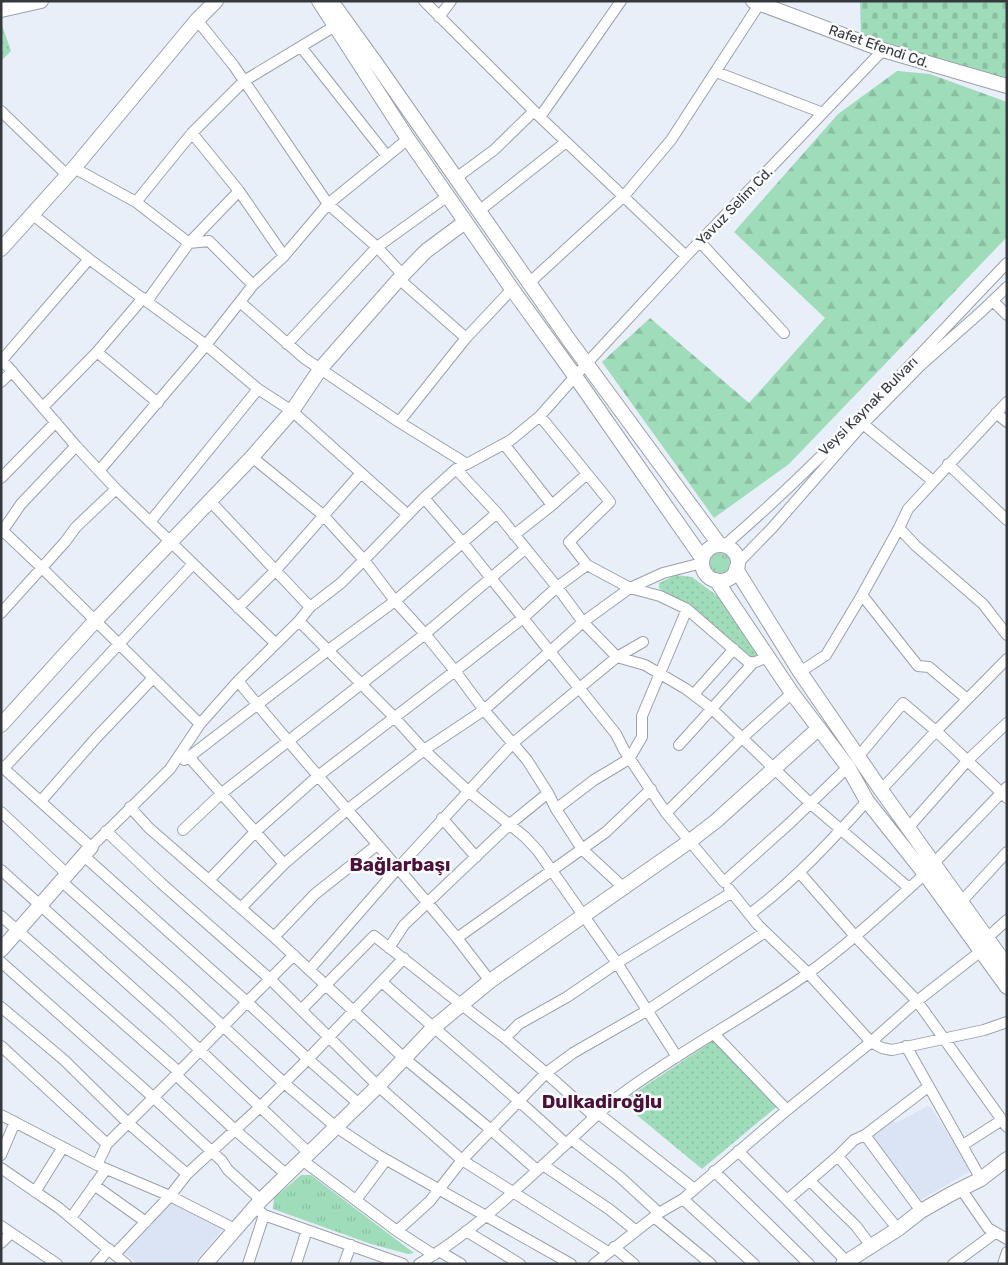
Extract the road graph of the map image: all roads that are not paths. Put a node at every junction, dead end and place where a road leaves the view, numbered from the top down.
1 (28, 1) edge
2 (41, 1) edge
3 (216, 1) edge
4 (319, 1) edge
5 (330, 1) edge
6 (424, 1) edge
7 (451, 1) edge
8 (621, 1) edge
9 (757, 2) edge
10 (1, 10) edge
11 (439, 17) junction
12 (197, 20) junction
13 (335, 26) junction
14 (301, 47) junction
15 (883, 50) junction
16 (716, 72) junction
17 (244, 81) junction
18 (1007, 86) edge
19 (1, 111) edge
20 (823, 113) junction
21 (537, 114) junction
22 (192, 133) junction
23 (408, 139) junction
24 (566, 142) junction
25 (387, 156) junction
26 (70, 172) junction
27 (456, 178) junction
28 (239, 192) junction
29 (448, 196) junction
30 (624, 196) junction
31 (136, 202) junction
32 (328, 204) junction
33 (479, 211) junction
34 (33, 215) junction
35 (466, 222) junction
36 (700, 242) junction
37 (189, 243) junction
38 (377, 247) junction
39 (1, 249) edge
40 (284, 256) junction
41 (686, 256) junction
42 (89, 260) junction
43 (1007, 263) edge
44 (401, 277) junction
45 (529, 283) junction
46 (253, 285) junction
47 (1007, 287) edge
48 (512, 289) junction
49 (145, 300) junction
50 (993, 301) junction
51 (240, 302) junction
52 (1007, 315) edge
53 (784, 333) dead end
54 (466, 338) junction
55 (287, 344) junction
56 (206, 345) junction
57 (97, 352) junction
58 (2, 360) edge
59 (587, 363) junction
60 (321, 368) junction
61 (12, 371) junction
62 (576, 376) junction
63 (1, 382) edge
64 (258, 389) junction
65 (1007, 402) edge
66 (158, 403) junction
67 (43, 407) junction
68 (292, 411) junction
69 (996, 413) junction
70 (540, 416) junction
71 (56, 422) junction
72 (399, 422) junction
73 (1007, 422) edge
74 (863, 424) junction
75 (504, 444) junction
76 (76, 446) junction
77 (252, 457) junction
78 (467, 464) junction
79 (948, 464) junction
80 (456, 469) junction
81 (99, 471) junction
82 (361, 473) junction
83 (587, 474) junction
84 (1, 478) edge
85 (933, 481) junction
86 (116, 489) junction
87 (424, 498) junction
88 (210, 501) junction
89 (552, 505) junction
90 (497, 513) junction
91 (408, 515) junction
92 (323, 516) junction
93 (1007, 520) edge
94 (150, 522) junction
95 (899, 528) junction
96 (2, 531) edge
97 (514, 535) junction
98 (462, 542) junction
99 (170, 543) junction
100 (722, 545) junction
101 (525, 550) junction
102 (364, 560) junction
103 (702, 561) junction
104 (192, 564) junction
105 (587, 565) junction
106 (737, 566) junction
107 (42, 568) junction
108 (275, 571) junction
109 (491, 578) junction
110 (716, 580) junction
111 (557, 587) junction
112 (630, 588) junction
113 (862, 595) junction
114 (395, 601) junction
115 (310, 607) junction
116 (238, 608) junction
117 (687, 609) junction
118 (1, 613) edge
119 (523, 618) junction
120 (95, 621) junction
121 (299, 621) junction
122 (582, 622) junction
123 (425, 634) junction
124 (1007, 635) edge
125 (643, 642) dead end
126 (275, 643) junction
127 (118, 644) junction
128 (734, 649) junction
129 (327, 651) junction
130 (550, 652) junction
131 (617, 657) junction
132 (768, 657) junction
133 (1007, 659) edge
134 (754, 664) junction
135 (455, 671) junction
136 (800, 672) junction
137 (660, 674) junction
138 (152, 678) junction
139 (238, 681) junction
140 (360, 683) junction
141 (580, 688) junction
142 (792, 693) junction
143 (694, 694) junction
144 (967, 699) junction
145 (257, 704) junction
146 (711, 708) junction
147 (484, 710) junction
148 (394, 717) junction
149 (1007, 723) edge
150 (200, 724) junction
151 (1, 725) edge
152 (819, 728) junction
153 (936, 731) junction
154 (742, 738) junction
155 (288, 741) junction
156 (513, 743) junction
157 (679, 745) dead end
158 (424, 750) junction
159 (190, 757) junction
160 (858, 757) junction
161 (629, 759) junction
162 (968, 760) junction
163 (3, 767) edge
164 (848, 767) junction
165 (170, 769) junction
166 (774, 769) junction
167 (318, 776) junction
168 (651, 789) junction
169 (881, 790) junction
170 (468, 791) junction
171 (222, 793) junction
172 (548, 793) junction
173 (1005, 793) edge
174 (40, 801) junction
175 (867, 801) junction
176 (811, 804) junction
177 (130, 808) junction
178 (347, 810) junction
179 (556, 810) junction
180 (1, 812) edge
181 (666, 813) junction
182 (442, 818) junction
183 (510, 824) junction
184 (908, 828) junction
185 (841, 829) junction
186 (183, 830) dead end
187 (106, 831) junction
188 (255, 832) junction
189 (690, 842) junction
190 (377, 845) junction
191 (582, 849) junction
192 (87, 851) junction
193 (1007, 852) edge
194 (476, 856) junction
195 (284, 864) junction
196 (398, 868) junction
197 (929, 869) junction
198 (1, 870) edge
199 (552, 870) junction
200 (799, 872) junction
201 (64, 878) junction
202 (209, 880) junction
203 (724, 882) junction
204 (625, 888) junction
205 (909, 888) junction
206 (731, 893) junction
207 (962, 901) junction
208 (427, 902) junction
209 (40, 905) junction
210 (241, 908) junction
211 (750, 914) junction
212 (584, 915) junction
213 (1, 916) edge
214 (1007, 920) edge
215 (18, 930) junction
216 (765, 932) junction
217 (856, 936) junction
218 (274, 937) junction
219 (457, 938) junction
220 (984, 944) junction
221 (389, 948) junction
222 (1, 950) edge
223 (294, 955) junction
224 (404, 958) junction
225 (1, 962) edge
226 (617, 964) junction
227 (309, 970) junction
228 (808, 973) junction
229 (1005, 977) edge
230 (270, 979) junction
231 (490, 981) junction
232 (382, 982) junction
233 (326, 985) junction
234 (1007, 996) edge
235 (917, 1000) junction
236 (247, 1002) junction
237 (460, 1005) junction
238 (1, 1007) edge
239 (301, 1010) junction
240 (648, 1010) junction
241 (354, 1012) junction
242 (1007, 1022) edge
243 (224, 1026) junction
244 (433, 1028) junction
245 (714, 1034) junction
246 (329, 1038) junction
247 (504, 1038) junction
248 (944, 1038) junction
249 (871, 1042) junction
250 (1, 1046) edge
251 (906, 1046) junction
252 (200, 1050) junction
253 (677, 1057) junction
254 (404, 1058) junction
255 (308, 1059) junction
256 (546, 1073) junction
257 (177, 1074) junction
258 (284, 1083) junction
259 (378, 1086) junction
260 (928, 1087) junction
261 (154, 1098) junction
262 (520, 1100) junction
263 (359, 1104) junction
264 (260, 1107) junction
265 (787, 1110) junction
266 (1, 1115) edge
267 (597, 1115) junction
268 (15, 1122) junction
269 (128, 1123) junction
270 (1004, 1123) edge
271 (336, 1127) junction
272 (490, 1129) junction
273 (235, 1130) junction
274 (865, 1135) junction
275 (569, 1142) junction
276 (107, 1144) junction
277 (963, 1145) junction
278 (63, 1147) junction
279 (210, 1151) junction
280 (738, 1151) junction
281 (1, 1155) edge
282 (838, 1156) junction
283 (305, 1157) junction
284 (1007, 1159) edge
285 (386, 1160) junction
286 (462, 1160) junction
287 (102, 1167) junction
288 (1, 1168) edge
289 (540, 1168) junction
290 (714, 1171) junction
291 (187, 1174) junction
292 (286, 1175) junction
293 (981, 1179) junction
294 (810, 1181) junction
295 (94, 1185) junction
296 (693, 1188) junction
297 (961, 1189) junction
298 (439, 1190) junction
299 (35, 1192) junction
300 (512, 1193) junction
301 (170, 1196) junction
302 (683, 1199) junction
303 (356, 1200) junction
304 (787, 1200) junction
305 (260, 1207) junction
306 (921, 1211) junction
307 (656, 1215) junction
308 (485, 1216) junction
309 (71, 1218) junction
310 (146, 1222) junction
311 (1, 1226) edge
312 (235, 1229) junction
313 (898, 1229) junction
314 (307, 1230) junction
315 (466, 1231) junction
316 (636, 1231) junction
317 (397, 1232) junction
318 (11, 1233) junction
319 (995, 1233) junction
320 (1007, 1239) edge
321 (1, 1243) edge
322 (352, 1245) junction
323 (871, 1246) junction
324 (611, 1249) junction
325 (112, 1252) junction
326 (1007, 1252) edge
327 (436, 1253) junction
328 (844, 1262) edge
329 (399, 1263) edge
330 (56, 1264) edge
331 (96, 1264) edge
332 (126, 1264) edge
333 (206, 1264) edge
334 (248, 1264) edge
335 (296, 1264) edge
336 (344, 1264) edge
337 (419, 1264) edge
338 (461, 1264) edge
339 (520, 1264) edge
340 (571, 1264) edge
341 (594, 1264) edge
342 (634, 1264) edge
343 (712, 1264) edge
344 (754, 1264) edge
345 (809, 1264) edge
346 (953, 1264) edge
347 (1003, 1264) edge

1 - 10 main road
2 - 10 main road
3 - 12 main road
4 - 13 main road
5 - 27 main road
6 - 11 street
7 - 11 street
8 - 21 street
9 - 15 main road, Rafet Efendi Cd.
9 - 16 street
11 - 21 street
12 - 17 street
12 - 26 main road
13 - 14 street
13 - 23 main road
14 - 17 street
14 - 25 street
15 - 18 main road, Rafet Efendi Cd.
15 - 20 street, Yavuz Selim Cd.
16 - 20 street
16 - 30 street
17 - 22 street
17 - 32 street
19 - 26 street
20 - 36 street, Yavuz Selim Cd.
21 - 24 street
21 - 27 street
22 - 28 street
22 - 31 street
23 - 25 street
23 - 29 main road
24 - 30 street
24 - 33 street
25 - 32 street
26 - 31 street
26 - 34 main road
27 - 33 main road
28 - 37 street
28 - 40 street
29 - 35 main road
29 - 38 street
30 - 41 street
30 - 45 street
31 - 37 street
32 - 38 street
32 - 40 street
33 - 45 main road
34 - 39 main road
34 - 42 street
35 - 44 main road
35 - 48 main road
36 - 41 street, Yavuz Selim Cd.
36 - 53 street
37 - 46 street
37 - 49 street
38 - 44 street
38 - 55 street
40 - 46 street
41 - 59 street, Yavuz Selim Cd.
42 - 49 street
42 - 58 street
43 - 100 street, Veysi Kaynak Bulvarı
44 - 54 street
44 - 60 main road
45 - 59 main road
46 - 51 street
47 - 50 street, Veysi Kaynak Bulvarı
48 - 54 street
48 - 62 main road
49 - 56 street
49 - 57 street
50 - 52 street
50 - 74 street, Veysi Kaynak Bulvarı
51 - 55 street
51 - 56 street
54 - 72 street
55 - 60 street
56 - 64 street
56 - 66 street
57 - 66 street
57 - 67 street
58 - 61 street
59 - 62 street, Yavuz Selim Cd.
59 - 100 main road
60 - 68 main road
60 - 72 street
61 - 63 street
61 - 67 street
62 - 70 street, Yavuz Selim Cd.
62 - 103 main road
64 - 68 street
64 - 94 street
65 - 69 street
66 - 81 street
67 - 71 street
68 - 77 main road
68 - 82 street
69 - 73 street
69 - 79 street
70 - 75 street, Yavuz Selim Cd.
70 - 83 street
71 - 76 street
71 - 84 street
72 - 78 street
74 - 85 street
74 - 106 street, Veysi Kaynak Bulvarı
75 - 78 street, Yavuz Selim Cd.
75 - 89 street
76 - 81 street
76 - 96 street
77 - 88 main road
77 - 92 street
78 - 80 street, Yavuz Selim Cd.
79 - 85 street
79 - 93 street
80 - 87 street, Yavuz Selim Cd.
80 - 90 street
81 - 86 street
82 - 91 street
82 - 92 street
83 - 89 street
83 - 105 street
85 - 95 street
86 - 94 street
86 - 107 street
87 - 91 street, Yavuz Selim Cd.
87 - 98 street
88 - 99 main road
88 - 108 street
89 - 97 street
90 - 97 street
90 - 98 street
91 - 102 street, Yavuz Selim Cd.
92 - 102 street
92 - 108 street
94 - 99 street
95 - 113 street
95 - 124 street
96 - 107 street
97 - 101 street
98 - 109 street
98 - 114 street
99 - 104 street
99 - 120 main road
100 - 103 main road
100 - 106 main road
101 - 109 street
101 - 111 street
102 - 114 street
102 - 115 street, Yavuz Selim Cd.
103 - 110 main road
103 - 112 street
104 - 116 street
104 - 127 street
105 - 111 street
105 - 112 street
106 - 110 main road
106 - 136 main road
107 - 118 street
107 - 120 street
108 - 115 street
108 - 116 street
109 - 119 street
109 - 123 street
110 - 132 main road
111 - 119 street
111 - 122 street
112 - 117 street
112 - 122 street
113 - 136 street
113 - 144 street
114 - 123 street
114 - 129 street
115 - 121 street, Yavuz Selim Cd.
116 - 126 street
117 - 128 street
117 - 137 street
119 - 130 street
119 - 135 street
120 - 127 street
120 - 151 main road
121 - 126 street, Yavuz Selim Cd.
121 - 129 street
122 - 130 street
122 - 131 street
123 - 135 street
123 - 140 street
125 - 131 street
126 - 139 street, Yavuz Selim Cd.
127 - 138 street
127 - 163 street
128 - 134 street
128 - 143 street
129 - 140 street
129 - 145 street
130 - 141 street
130 - 147 street
131 - 137 street
131 - 141 street
132 - 134 street
132 - 142 main road
133 - 144 street
134 - 146 street
135 - 147 street
135 - 148 street
136 - 160 main road
137 - 143 street
137 - 161 street
138 - 150 street
138 - 174 street
139 - 145 street
139 - 150 street, Yavuz Selim Cd.
140 - 148 street
140 - 155 street
141 - 156 street
141 - 161 street
142 - 152 main road
142 - 154 street
143 - 146 street
144 - 153 street
145 - 155 street
145 - 159 street
146 - 154 street
146 - 157 street
147 - 156 street
147 - 158 street
148 - 158 street
148 - 167 street
149 - 162 street
150 - 165 street, Yavuz Selim Cd.
152 - 164 main road
152 - 166 main road
153 - 160 street
153 - 162 street
153 - 169 street
154 - 166 street
154 - 181 street
155 - 167 street
155 - 171 street
156 - 170 street
156 - 172 street
158 - 170 street
158 - 178 street
159 - 165 street
159 - 171 street
160 - 169 main road
161 - 168 street
161 - 179 street
162 - 173 street
162 - 184 street
163 - 174 street
164 - 175 main road
164 - 176 street
165 - 177 street
166 - 176 street
166 - 189 main road
167 - 178 street
167 - 188 street
168 - 181 street
168 - 191 street
169 - 184 main road
170 - 182 street
170 - 183 street
171 - 186 street
171 - 188 street
172 - 179 street
172 - 183 street
173 - 197 street
174 - 192 street
175 - 185 street
175 - 197 main road
176 - 185 street
176 - 203 street
177 - 187 street
177 - 202 street
178 - 190 street
178 - 195 street
179 - 191 street
180 - 201 street
181 - 189 street
182 - 194 street
182 - 196 street
183 - 194 street
183 - 199 street
184 - 197 main road
185 - 200 street
185 - 205 street
187 - 192 street
187 - 230 street
188 - 195 street
188 - 202 street
189 - 203 street
189 - 204 main road
190 - 196 street
190 - 218 street
191 - 199 street
191 - 204 street
192 - 201 main road
192 - 236 street
193 - 207 street
194 - 208 street
195 - 210 street
196 - 208 street
196 - 227 street
197 - 205 street
197 - 207 main road
197 - 220 main road
198 - 209 street
199 - 212 street
199 - 219 street
200 - 211 street
200 - 217 street
201 - 209 main road
201 - 243 street
202 - 210 street
203 - 206 street
204 - 212 main road
205 - 217 street
206 - 211 street
206 - 226 street
207 - 220 main road
208 - 219 street
208 - 221 street
209 - 215 main road
209 - 252 street
210 - 218 street
211 - 216 street
212 - 226 street
212 - 231 main road
213 - 215 street
214 - 220 street
215 - 222 main road
215 - 257 street
216 - 228 street
216 - 240 street
217 - 228 street
217 - 235 street
218 - 223 street
219 - 231 street
220 - 229 main road
220 - 235 street
221 - 224 street
221 - 233 street
223 - 227 street
223 - 230 street
224 - 232 street
224 - 237 street
225 - 261 street
226 - 240 street
226 - 247 street
227 - 233 street
228 - 245 street
228 - 249 street
229 - 234 main road
230 - 236 street
230 - 239 street
231 - 237 main road
232 - 241 street
232 - 244 street
233 - 239 street
233 - 241 street
235 - 248 street
235 - 249 street
236 - 243 street
236 - 255 street
237 - 244 main road
237 - 247 street
238 - 269 street
239 - 246 street
240 - 253 street
240 - 256 street
241 - 246 street
241 - 254 street
242 - 248 street
243 - 252 street
243 - 258 street
244 - 254 main road
244 - 262 street
245 - 253 street
245 - 265 street
246 - 255 street
246 - 259 street
247 - 256 street
248 - 251 street
248 - 270 street
249 - 251 street
249 - 265 street
250 - 276 street
251 - 260 street
252 - 257 street
252 - 264 street
253 - 267 street
254 - 259 main road
254 - 272 street
255 - 258 street
255 - 263 street
256 - 262 street
256 - 267 street
257 - 261 street
257 - 273 street
258 - 264 street
258 - 271 street
259 - 263 main road
259 - 286 street
260 - 274 street
260 - 277 street
261 - 269 street
261 - 279 street
262 - 272 street
262 - 275 street
263 - 271 main road
264 - 273 street
264 - 283 street
265 - 280 street
266 - 268 street
267 - 275 street
267 - 296 street
268 - 278 street
268 - 281 street
269 - 276 street
269 - 291 street
270 - 277 street
271 - 283 main road
271 - 285 street
272 - 286 street
272 - 289 street
273 - 279 street
273 - 292 street
274 - 282 street
274 - 306 street
275 - 289 street
275 - 307 street
276 - 287 street
277 - 293 street
278 - 287 street
278 - 299 street
279 - 291 street
279 - 305 street
280 - 290 street
280 - 304 street
282 - 294 street
282 - 313 street
283 - 292 main road
283 - 303 street
284 - 293 main road
285 - 298 street
285 - 303 street
286 - 298 street
286 - 300 street
287 - 295 street
287 - 301 street
288 - 299 street
289 - 300 street
289 - 316 street
290 - 296 street
290 - 345 street
291 - 301 street
292 - 305 main road
293 - 297 main road
294 - 304 street
294 - 323 street
295 - 309 street
295 - 310 street
296 - 302 street
297 - 306 main road
297 - 319 street
298 - 308 street
298 - 317 street
299 - 309 street
300 - 308 street
300 - 324 street
301 - 310 street
301 - 312 street
302 - 307 street
302 - 344 street
303 - 317 street
304 - 328 street
305 - 312 main road
305 - 314 street
305 - 334 street
306 - 313 main road
307 - 316 street
307 - 343 street
308 - 315 street
308 - 340 street
309 - 325 street
310 - 325 street
311 - 318 street
312 - 333 main road
313 - 323 main road
314 - 322 street
314 - 335 street
315 - 327 street
315 - 339 street
316 - 324 street
317 - 327 street
318 - 321 street
318 - 330 street
319 - 320 street
319 - 346 street
322 - 329 street
322 - 336 street
323 - 328 main road
324 - 341 street
324 - 342 street
325 - 331 street
325 - 332 street
326 - 347 street
327 - 337 street
327 - 338 street

